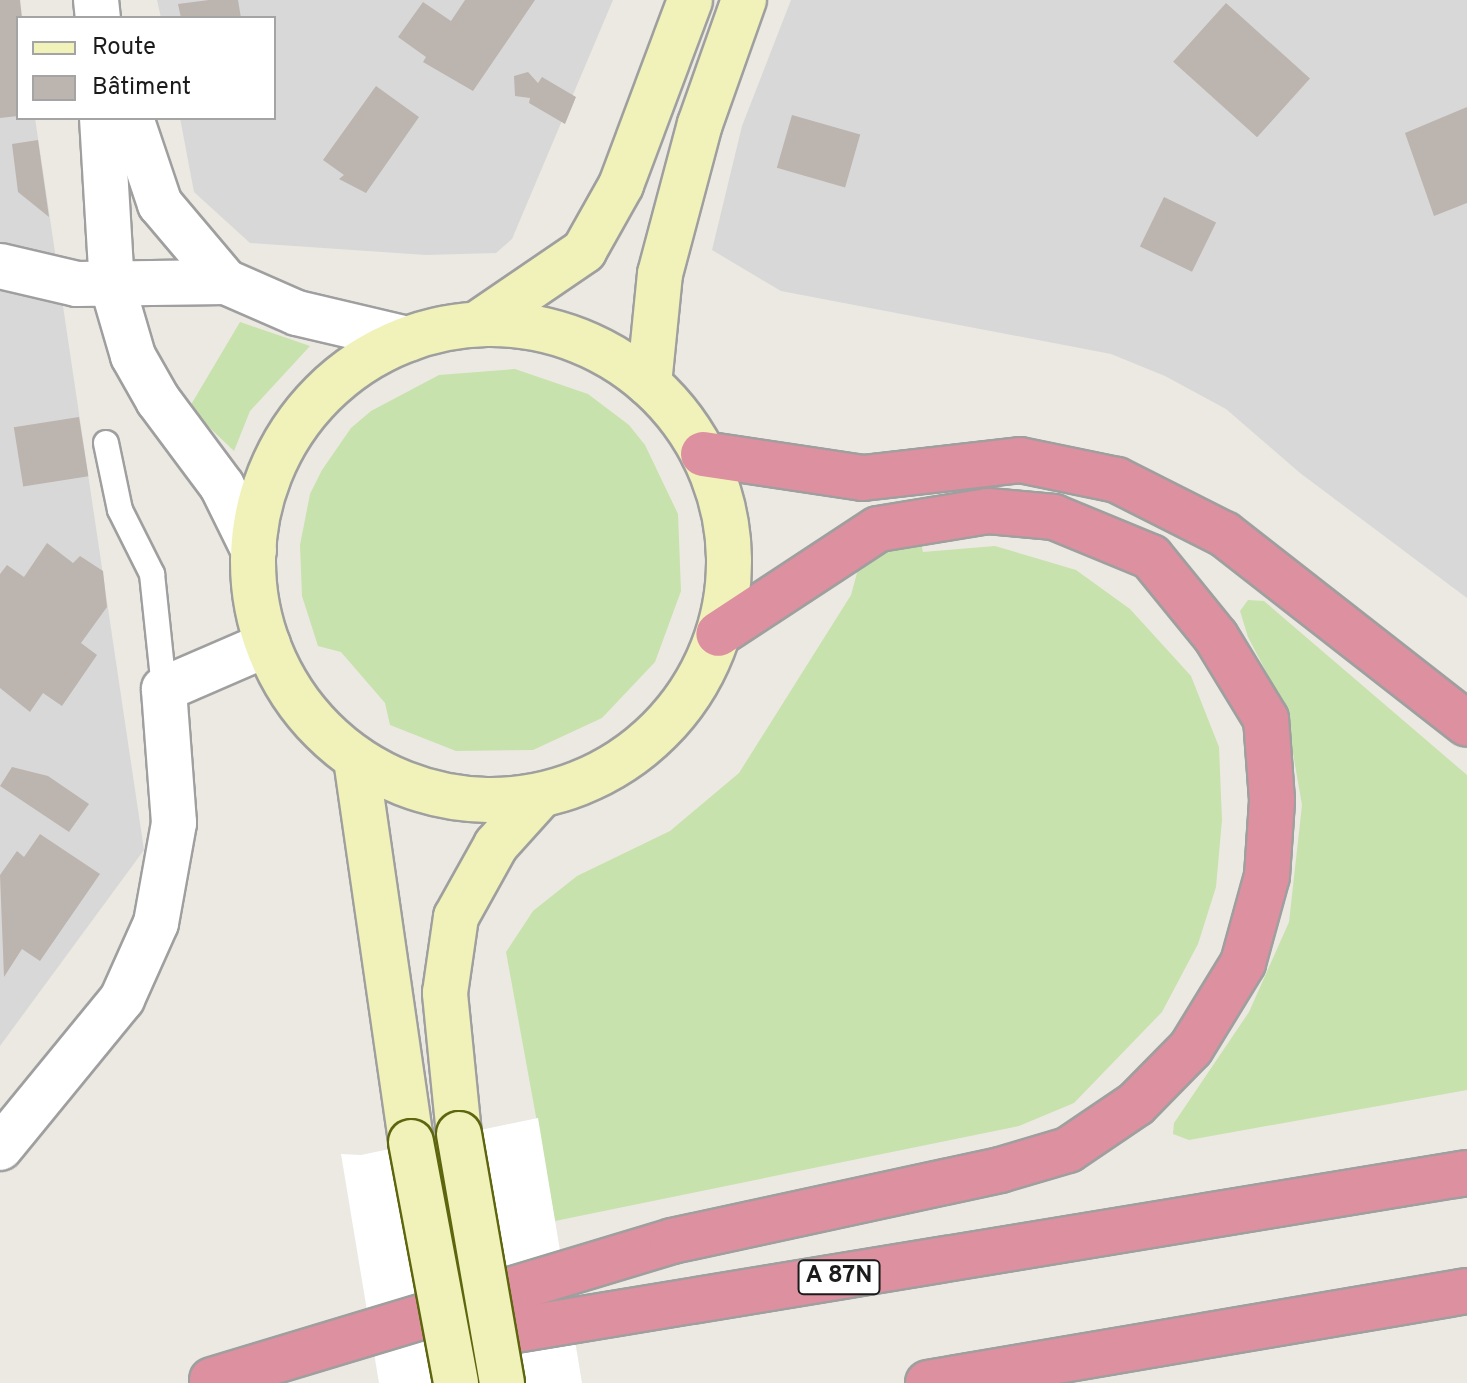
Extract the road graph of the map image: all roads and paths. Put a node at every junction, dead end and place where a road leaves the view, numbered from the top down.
1 (690, 0) edge
2 (744, 0) edge
3 (102, 120) edge
4 (132, 120) edge
5 (0, 266) edge
6 (226, 282) junction
7 (112, 284) junction
8 (477, 324) junction
9 (408, 339) junction
10 (649, 384) junction
11 (106, 443) dead end
12 (703, 454) junction
13 (254, 551) junction
14 (718, 634) junction
15 (268, 644) junction
16 (164, 689) junction
17 (1467, 724) edge
18 (356, 759) junction
19 (541, 795) junction
20 (0, 1148) edge
21 (1467, 1173) edge
22 (1467, 1291) edge
23 (202, 1381) edge
24 (456, 1383) edge
25 (502, 1383) edge
26 (928, 1383) edge

1 - 8 main road
2 - 10 main road
3 - 7 street
4 - 6 street
5 - 7 street
6 - 7 street
6 - 9 street
7 - 13 street
8 - 9 main road
8 - 10 main road
9 - 13 main road
10 - 12 main road
11 - 16 lane
12 - 14 main road
12 - 17 highway
13 - 15 main road
14 - 19 main road
14 - 23 highway
15 - 16 street
15 - 18 main road
16 - 20 street
18 - 19 main road
18 - 24 main road, bridge
19 - 25 main road, bridge
21 - 23 highway, A 87N
22 - 26 highway

